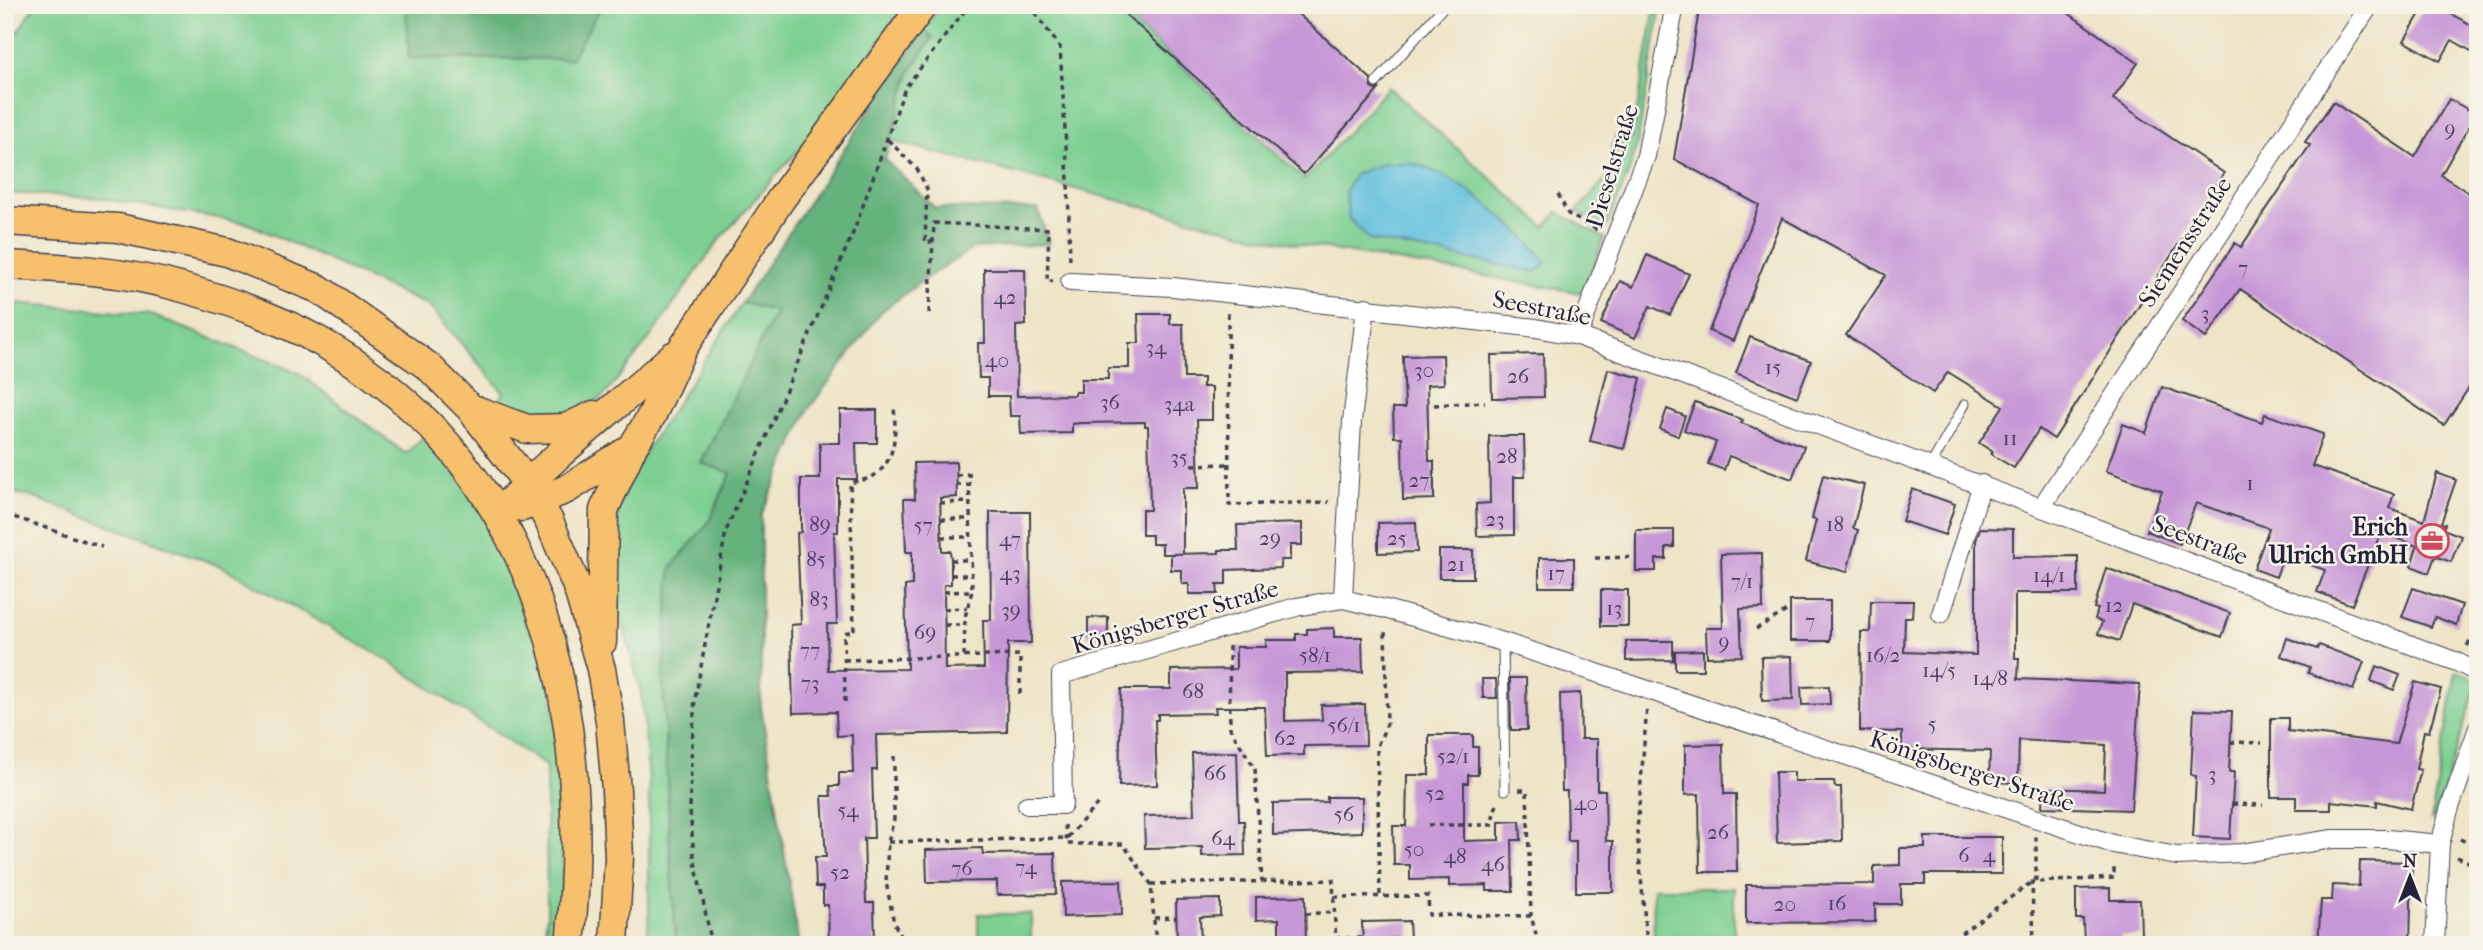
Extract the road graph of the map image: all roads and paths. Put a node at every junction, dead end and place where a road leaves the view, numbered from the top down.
1 (14, 5) edge
2 (923, 5) edge
3 (969, 5) edge
4 (1029, 5) edge
5 (1445, 5) edge
6 (1675, 5) edge
7 (2370, 5) edge
8 (5, 19) edge
9 (1376, 83) dead end
10 (888, 140) junction
11 (1558, 194) dead end
12 (5, 221) edge
13 (1615, 239) junction
14 (933, 243) junction
15 (5, 265) edge
16 (1070, 282) junction
17 (1227, 293) junction
18 (1366, 307) junction
19 (929, 313) dead end
20 (1578, 336) junction
21 (681, 349) junction
22 (623, 401) junction
23 (1485, 402) dead end
24 (1965, 404) dead end
25 (1434, 405) dead end
26 (894, 407) dead end
27 (470, 408) junction
28 (632, 448) junction
29 (1229, 464) junction
30 (1192, 465) dead end
31 (1931, 466) junction
32 (956, 475) dead end
33 (1982, 484) junction
34 (956, 485) dead end
35 (969, 485) junction
36 (533, 492) junction
37 (1347, 501) junction
38 (970, 502) junction
39 (940, 503) dead end
40 (2042, 506) junction
41 (499, 513) junction
42 (5, 514) edge
43 (941, 519) dead end
44 (970, 519) junction
45 (941, 537) dead end
46 (970, 537) junction
47 (102, 547) dead end
48 (1595, 558) dead end
49 (1636, 558) dead end
50 (951, 560) dead end
51 (971, 560) junction
52 (951, 575) dead end
53 (972, 575) junction
54 (972, 591) junction
55 (944, 592) dead end
56 (1343, 600) junction
57 (967, 608) junction
58 (944, 609) dead end
59 (1787, 610) dead end
60 (1941, 614) dead end
61 (1385, 619) dead end
62 (945, 625) dead end
63 (965, 625) junction
64 (1229, 627) junction
65 (1756, 629) dead end
66 (2477, 632) edge
67 (1503, 642) junction
68 (2462, 654) dead end
69 (964, 656) junction
70 (844, 660) junction
71 (601, 669) junction
72 (2478, 673) edge
73 (1649, 692) junction
74 (1020, 699) dead end
75 (845, 702) dead end
76 (2478, 728) edge
77 (2230, 742) dead end
78 (2262, 743) dead end
79 (894, 756) dead end
80 (1505, 790) junction
81 (1099, 802) dead end
82 (2232, 804) dead end
83 (1063, 805) junction
84 (2263, 805) dead end
85 (1027, 806) dead end
86 (2035, 817) junction
87 (1428, 825) dead end
88 (1066, 838) junction
89 (2464, 841) dead end
90 (888, 842) junction
91 (2113, 844) junction
92 (2440, 844) junction
93 (2478, 847) edge
94 (2456, 857) dead end
95 (2478, 866) edge
96 (1262, 882) junction
97 (2032, 882) junction
98 (1150, 884) junction
99 (1380, 895) junction
100 (1334, 897) junction
101 (1335, 912) junction
102 (1305, 914) dead end
103 (1531, 916) junction
104 (1177, 917) dead end
105 (1154, 918) junction
106 (1363, 938) dead end
107 (1336, 939) junction
108 (570, 945) edge
109 (614, 945) edge
110 (712, 945) edge
111 (906, 945) edge
112 (1156, 945) edge
113 (1336, 945) edge
114 (1539, 945) edge
115 (1647, 945) edge
116 (1945, 945) edge
117 (2034, 945) edge
118 (2435, 945) edge

1 - 8 path
2 - 21 main road
3 - 10 path
4 - 16 path
5 - 9 lane
6 - 13 street, Dieselstraße
7 - 40 street, Siemensstraße
10 - 14 path
10 - 110 path
11 - 13 path
12 - 27 main road
13 - 20 street, Dieselstraße
14 - 16 path
14 - 19 path
15 - 41 main road
16 - 17 street, Seestraße
17 - 18 street, Seestraße
17 - 29 path
18 - 20 street, Seestraße
18 - 37 street
20 - 31 street, Seestraße
21 - 22 main road
21 - 28 main road
22 - 27 main road
22 - 36 main road
23 - 25 path
24 - 31 lane
26 - 70 path
27 - 36 main road
28 - 36 main road
28 - 71 main road
29 - 30 path
29 - 37 path
31 - 33 street, Seestraße
32 - 35 path
33 - 40 street, Seestraße
33 - 60 street
34 - 35 path
35 - 38 path
36 - 41 main road
36 - 71 main road
37 - 56 street
38 - 39 path
38 - 44 path
40 - 72 street, Seestraße
41 - 108 main road
42 - 47 path
43 - 44 path
44 - 46 path
45 - 46 path
46 - 51 path
48 - 49 path
50 - 51 path
51 - 53 path
52 - 53 path
53 - 54 path
54 - 55 path
54 - 57 path
56 - 64 street, Königsberger Straße
56 - 67 street, Königsberger Straße
57 - 58 path
57 - 63 path
59 - 65 path
61 - 99 path
62 - 63 path
63 - 69 path
64 - 83 street, Königsberger Straße
64 - 96 path
66 - 68 path
67 - 73 street, Königsberger Straße
67 - 80 lane
69 - 70 path
69 - 74 path
70 - 75 path
71 - 109 main road
73 - 86 street, Königsberger Straße
73 - 115 path
76 - 92 street
77 - 78 path
79 - 90 path
80 - 87 path
80 - 103 path
81 - 88 path
82 - 84 path
83 - 85 street
83 - 88 path
86 - 91 street, Königsberger Straße
86 - 97 path
88 - 90 path
88 - 98 path
89 - 93 path
90 - 111 path
91 - 92 street, Königsberger Straße
91 - 97 path
92 - 118 street
94 - 95 path
96 - 98 path
96 - 100 path
97 - 116 path
97 - 117 path
98 - 105 path
99 - 100 path
99 - 103 path
100 - 101 path
101 - 102 path
101 - 107 path
103 - 114 path
104 - 105 path
105 - 112 path
106 - 107 path
107 - 113 path

